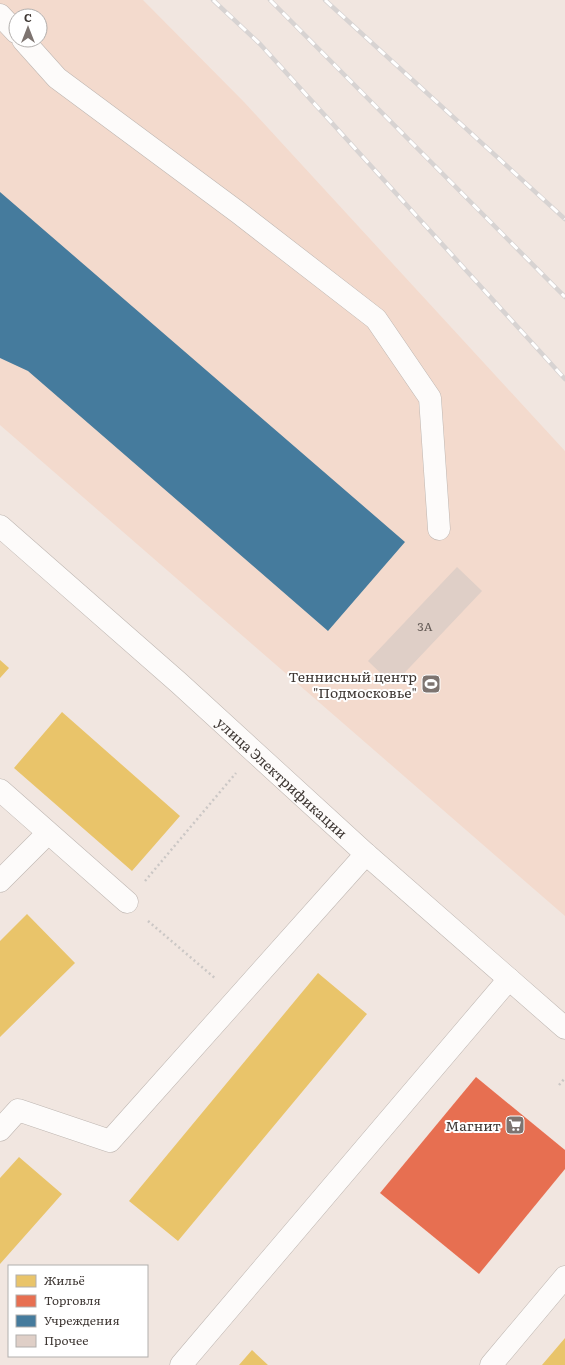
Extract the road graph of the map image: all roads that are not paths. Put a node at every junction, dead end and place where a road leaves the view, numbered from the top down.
1 (0, 14) edge
2 (8, 23) edge
3 (30, 48) edge
4 (0, 526) edge
5 (439, 529) dead end
6 (0, 790) edge
7 (48, 833) junction
8 (366, 854) junction
9 (0, 881) edge
10 (127, 902) road end
11 (508, 979) junction
12 (565, 1028) edge
13 (0, 1130) edge
14 (565, 1277) edge
15 (181, 1365) edge
16 (491, 1365) edge

1 - 2 main road
3 - 5 main road
4 - 8 main road, улица Электрификации
6 - 7 main road
7 - 9 main road
7 - 10 main road
8 - 11 main road, улица Электрификации
8 - 13 main road
11 - 12 main road, улица Электрификации
11 - 15 main road
14 - 16 main road

